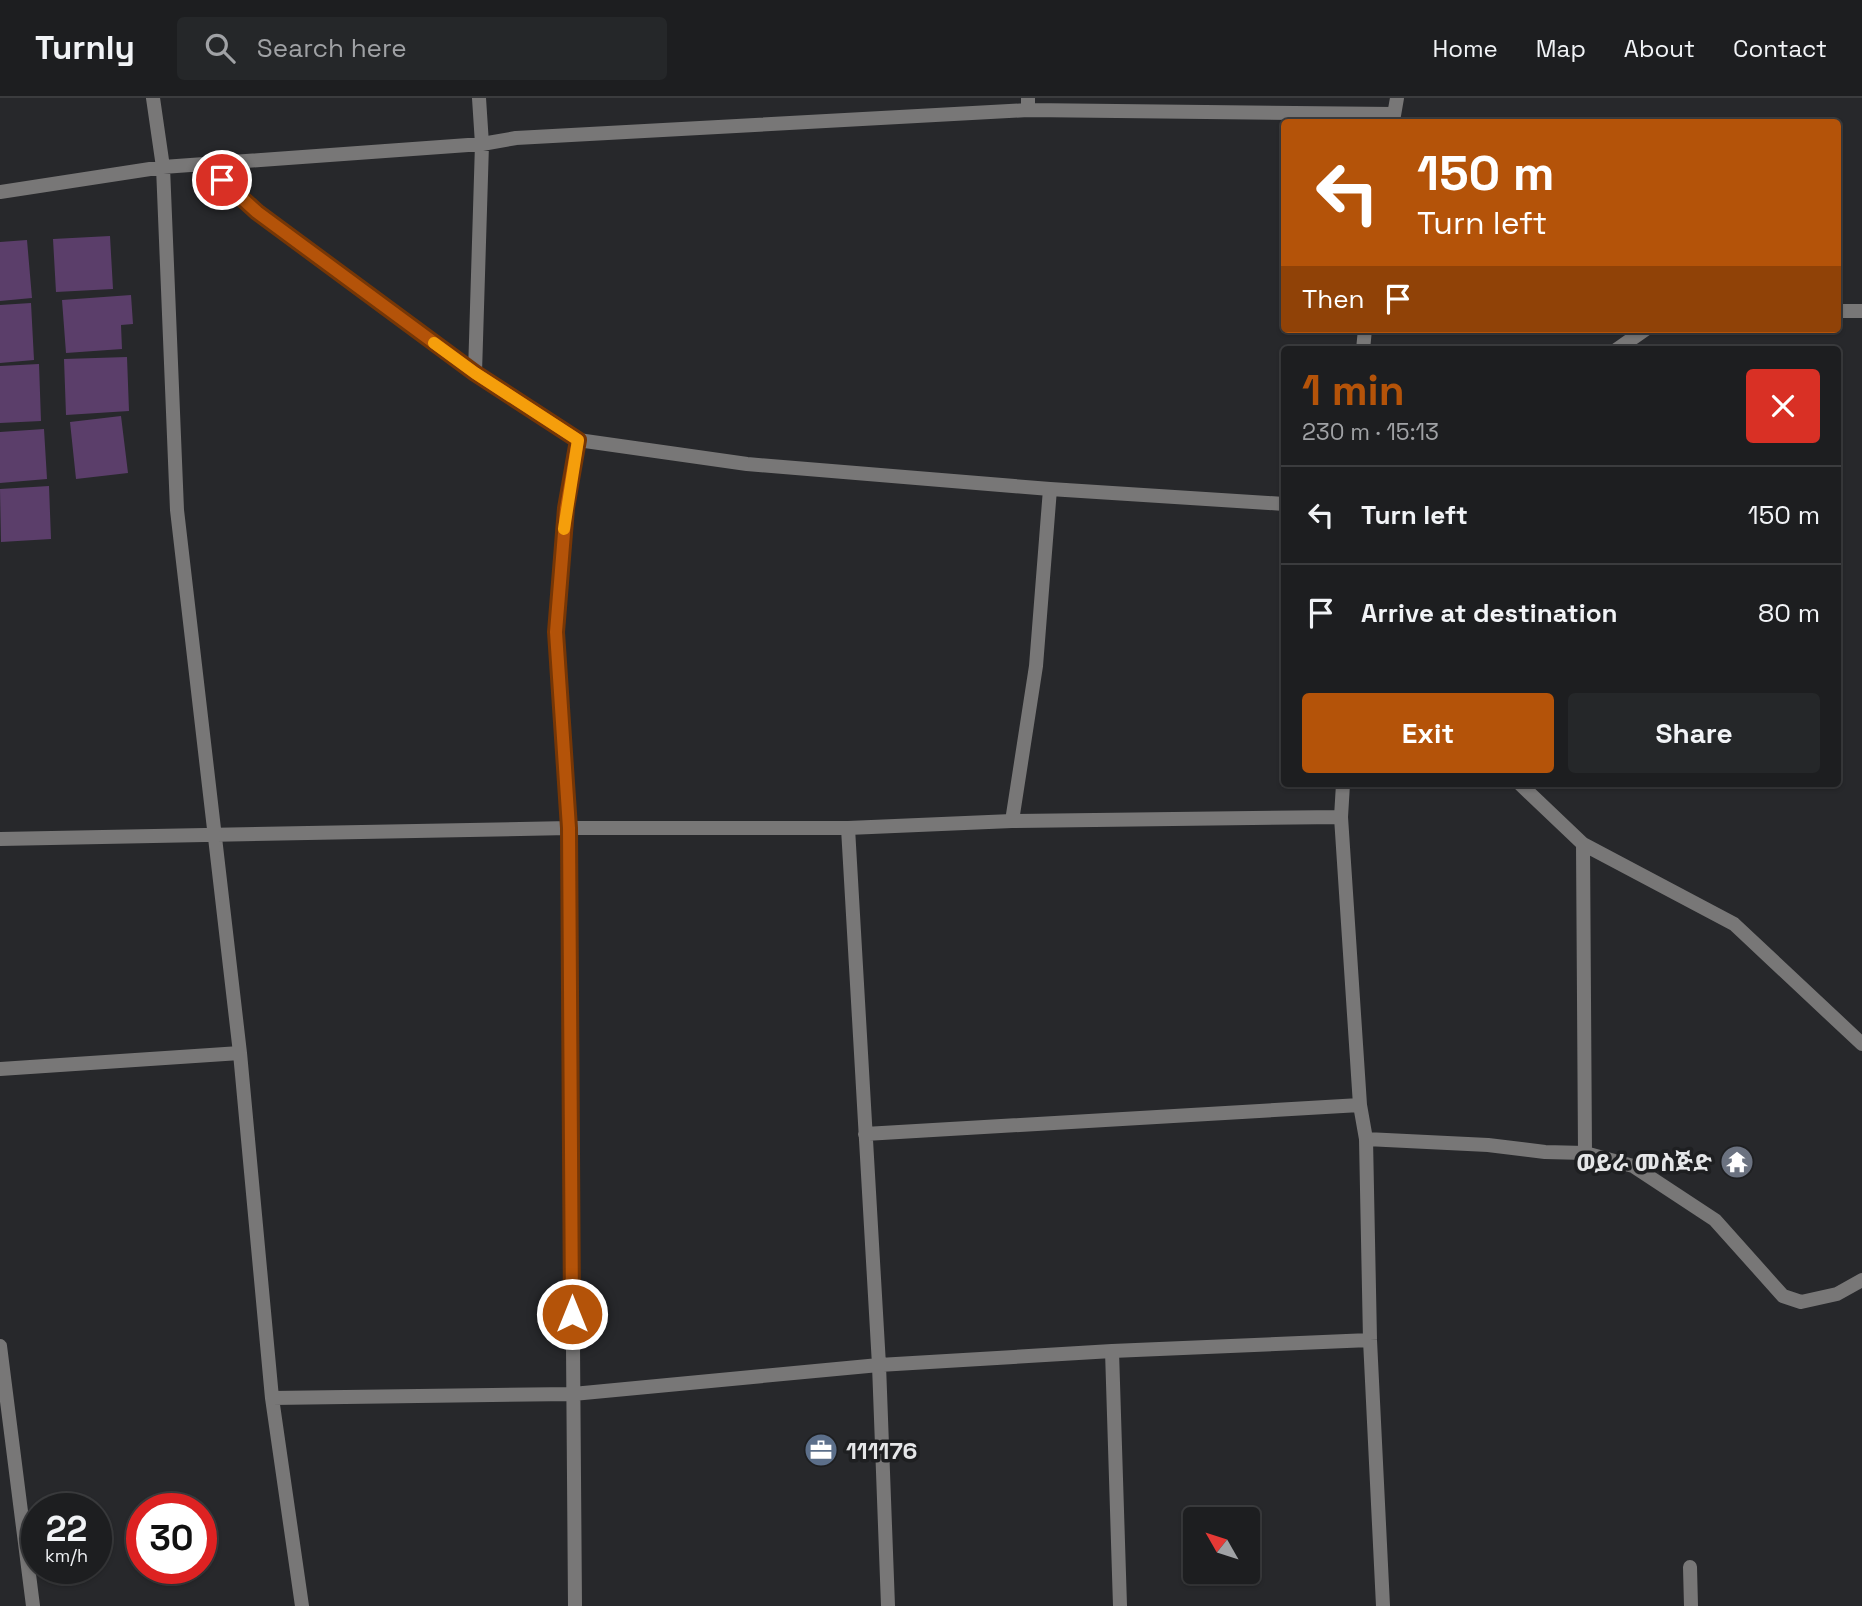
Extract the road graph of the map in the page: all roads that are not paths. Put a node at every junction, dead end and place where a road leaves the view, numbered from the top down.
1 (153, 98) edge
2 (479, 98) edge
3 (1397, 98) edge
4 (1028, 104) edge
5 (1394, 118) edge
6 (482, 144) junction
7 (204, 164) junction
8 (163, 167) junction
9 (0, 192) edge
10 (1862, 311) edge
11 (1841, 312) edge
12 (1640, 333) edge
13 (1621, 346) edge
14 (475, 373) junction
15 (578, 440) junction
16 (1050, 489) junction
17 (1281, 504) edge
18 (1343, 787) edge
19 (1523, 787) edge
20 (1341, 817) junction
21 (1012, 821) junction
22 (569, 828) junction
23 (848, 828) junction
24 (216, 835) junction
25 (0, 839) edge
26 (1583, 844) junction
27 (1862, 1044) edge
28 (240, 1053) junction
29 (0, 1069) edge
30 (1360, 1105) junction
31 (865, 1135) junction
32 (1366, 1139) junction
33 (1585, 1153) junction
34 (1862, 1280) edge
35 (1370, 1340) junction
36 (0, 1346) edge
37 (1112, 1351) junction
38 (879, 1365) junction
39 (573, 1394) junction
40 (272, 1398) junction
41 (1690, 1567) dead end
42 (33, 1606) edge
43 (302, 1606) edge
44 (575, 1606) edge
45 (888, 1606) edge
46 (1120, 1606) edge
47 (1383, 1606) edge
48 (1691, 1606) edge

1 - 8 street
2 - 6 street
3 - 5 street
4 - 5 street
4 - 6 street
6 - 7 street
6 - 14 street
7 - 8 street
7 - 14 street
8 - 9 street
8 - 24 street
10 - 11 street
12 - 13 street
14 - 15 street
15 - 16 street
15 - 22 street
16 - 17 street
16 - 21 street
18 - 20 street
19 - 26 street
20 - 21 street
20 - 30 street
21 - 23 street
22 - 23 street
22 - 24 street
22 - 39 street
23 - 31 street
24 - 25 street
24 - 28 street
26 - 27 street
26 - 33 street
28 - 29 street
28 - 40 street
30 - 31 street
30 - 32 street
31 - 38 street
32 - 33 street
32 - 35 street
33 - 34 street
35 - 37 street
35 - 47 street
36 - 42 street
37 - 38 street
37 - 46 street
38 - 39 street
38 - 45 street
39 - 40 street
39 - 44 street
40 - 43 street
41 - 48 street

